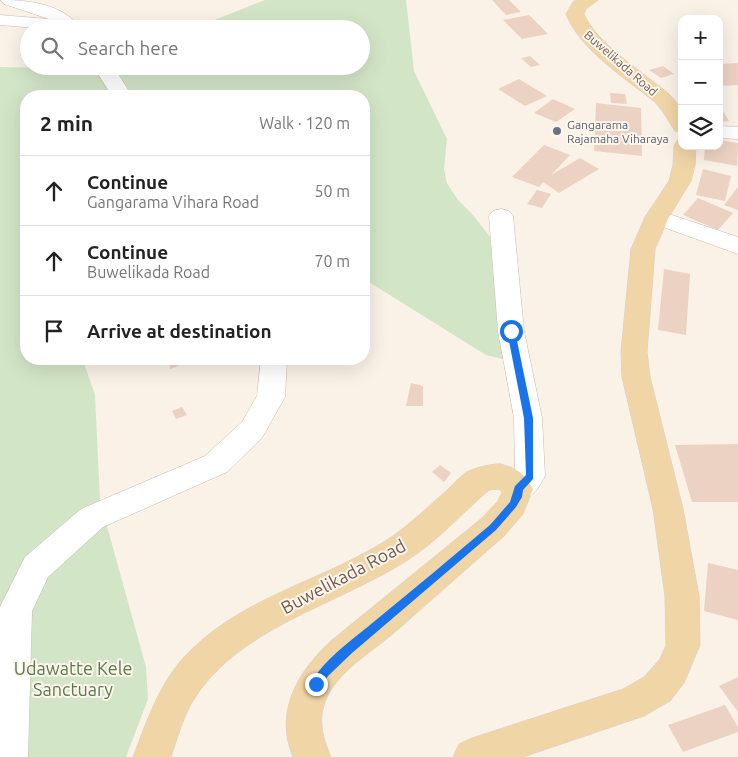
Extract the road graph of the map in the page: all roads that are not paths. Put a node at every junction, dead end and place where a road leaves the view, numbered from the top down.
1 (10, 0) edge
2 (588, 0) edge
3 (0, 20) edge
4 (61, 20) edge
5 (20, 22) edge
6 (109, 75) edge
7 (118, 90) edge
8 (678, 120) edge
9 (723, 132) edge
10 (738, 133) edge
11 (686, 150) edge
12 (501, 216) dead end
13 (657, 217) junction
14 (738, 246) edge
15 (274, 365) edge
16 (518, 489) junction
17 (9, 757) edge
18 (152, 757) edge
19 (312, 757) edge
20 (472, 757) edge

1 - 4 street
2 - 8 main road, Buwelikada Road
3 - 5 street
6 - 7 street
9 - 10 street
11 - 13 main road
12 - 16 street
13 - 14 street
13 - 20 main road
15 - 17 street
16 - 18 main road, Buwelikada Road
16 - 19 main road

